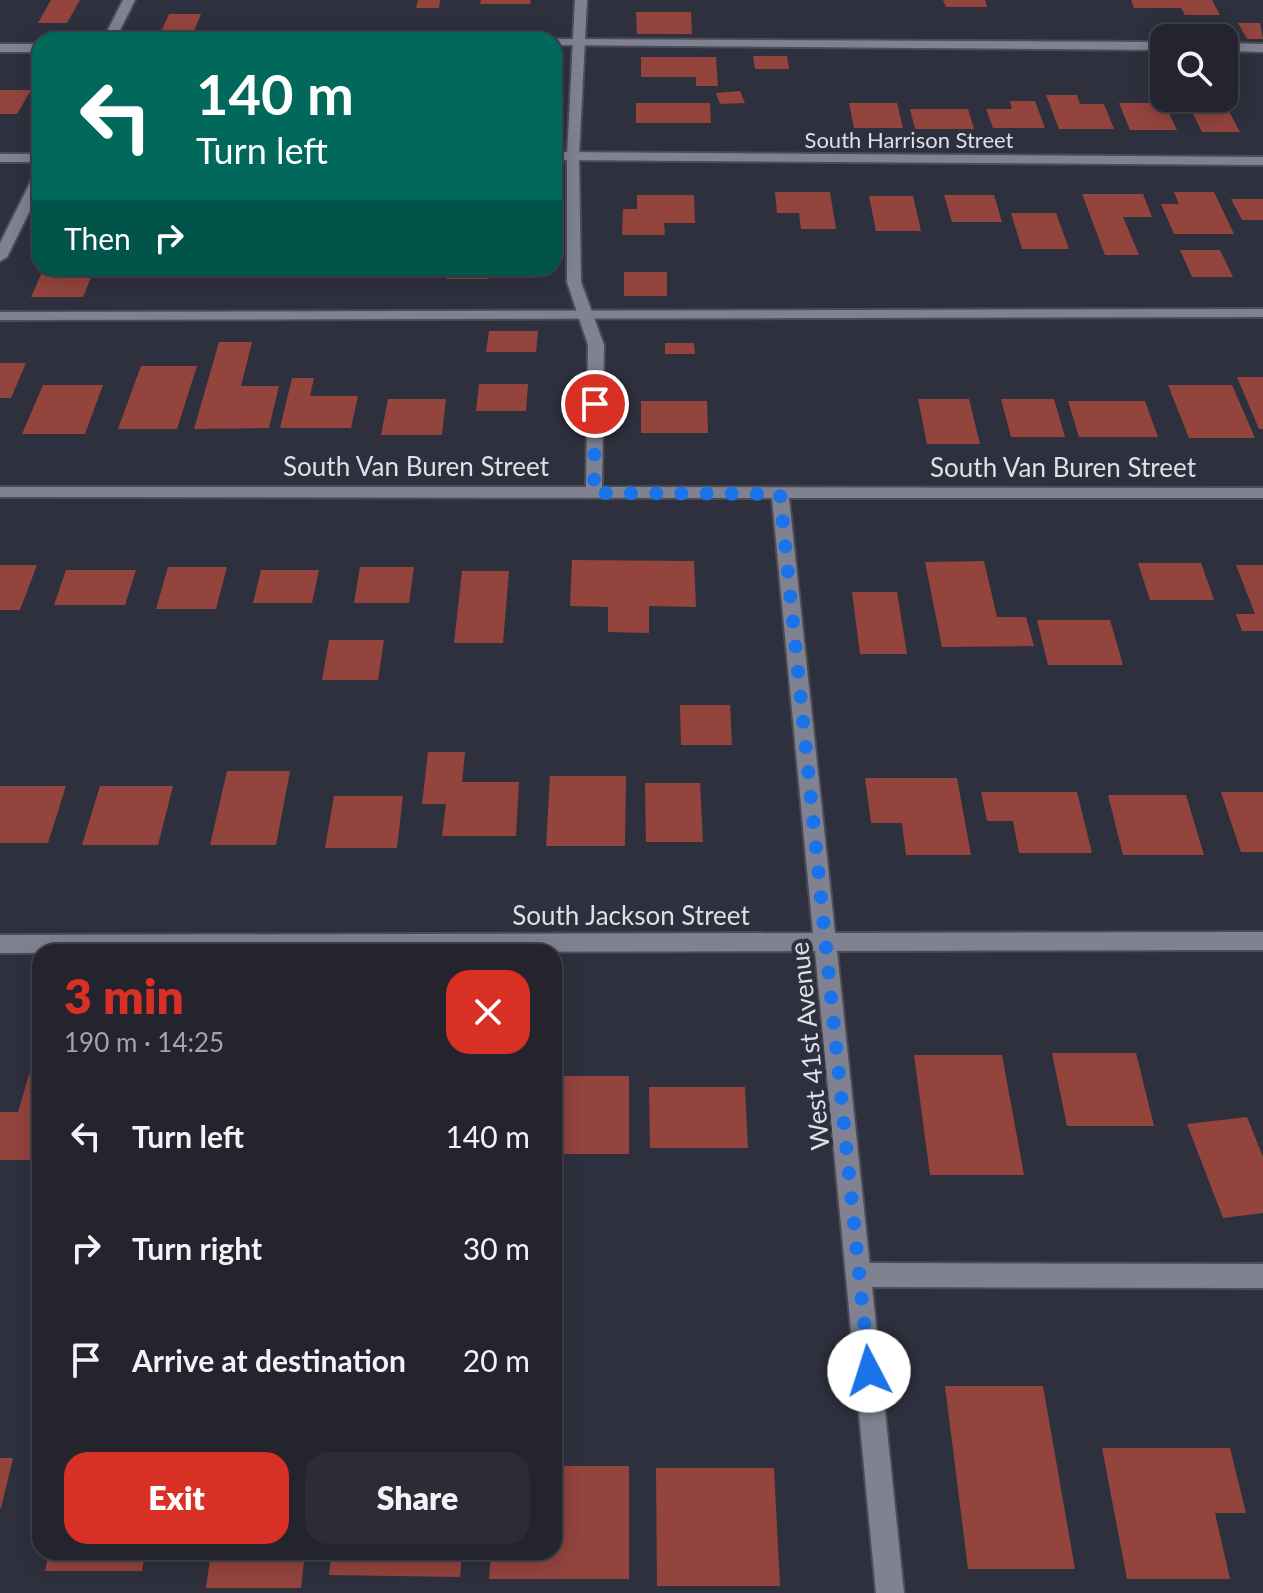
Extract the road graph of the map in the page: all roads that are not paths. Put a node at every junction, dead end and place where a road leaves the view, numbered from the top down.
1 (129, 0) edge
2 (581, 0) edge
3 (113, 32) edge
4 (579, 41) junction
5 (562, 42) edge
6 (1150, 46) edge
7 (1238, 47) edge
8 (0, 48) edge
9 (32, 48) edge
10 (1263, 48) edge
11 (562, 156) edge
12 (573, 156) junction
13 (0, 158) edge
14 (32, 158) edge
15 (1263, 161) edge
16 (32, 193) edge
17 (0, 257) edge
18 (585, 312) junction
19 (1263, 313) edge
20 (0, 316) edge
21 (0, 492) edge
22 (594, 493) junction
23 (1263, 493) edge
24 (780, 494) junction
25 (1263, 941) edge
26 (827, 943) junction
27 (0, 944) edge
28 (860, 1275) junction
29 (1263, 1276) edge
30 (890, 1593) edge

1 - 3 street
2 - 4 street
4 - 5 street
4 - 6 street
4 - 12 street
7 - 10 street
8 - 9 street
11 - 12 street, South Harrison Street
12 - 15 street, South Harrison Street
12 - 18 street
13 - 14 street
16 - 17 street
18 - 19 street
18 - 20 street
18 - 22 street
21 - 22 street, South Van Buren Street
22 - 24 street, South Van Buren Street
23 - 24 street, South Van Buren Street
24 - 26 street, West 41st Avenue
25 - 26 street, South Jackson Street
26 - 27 street, South Jackson Street
26 - 28 street, West 41st Avenue
28 - 29 street
28 - 30 street, West 41st Avenue

